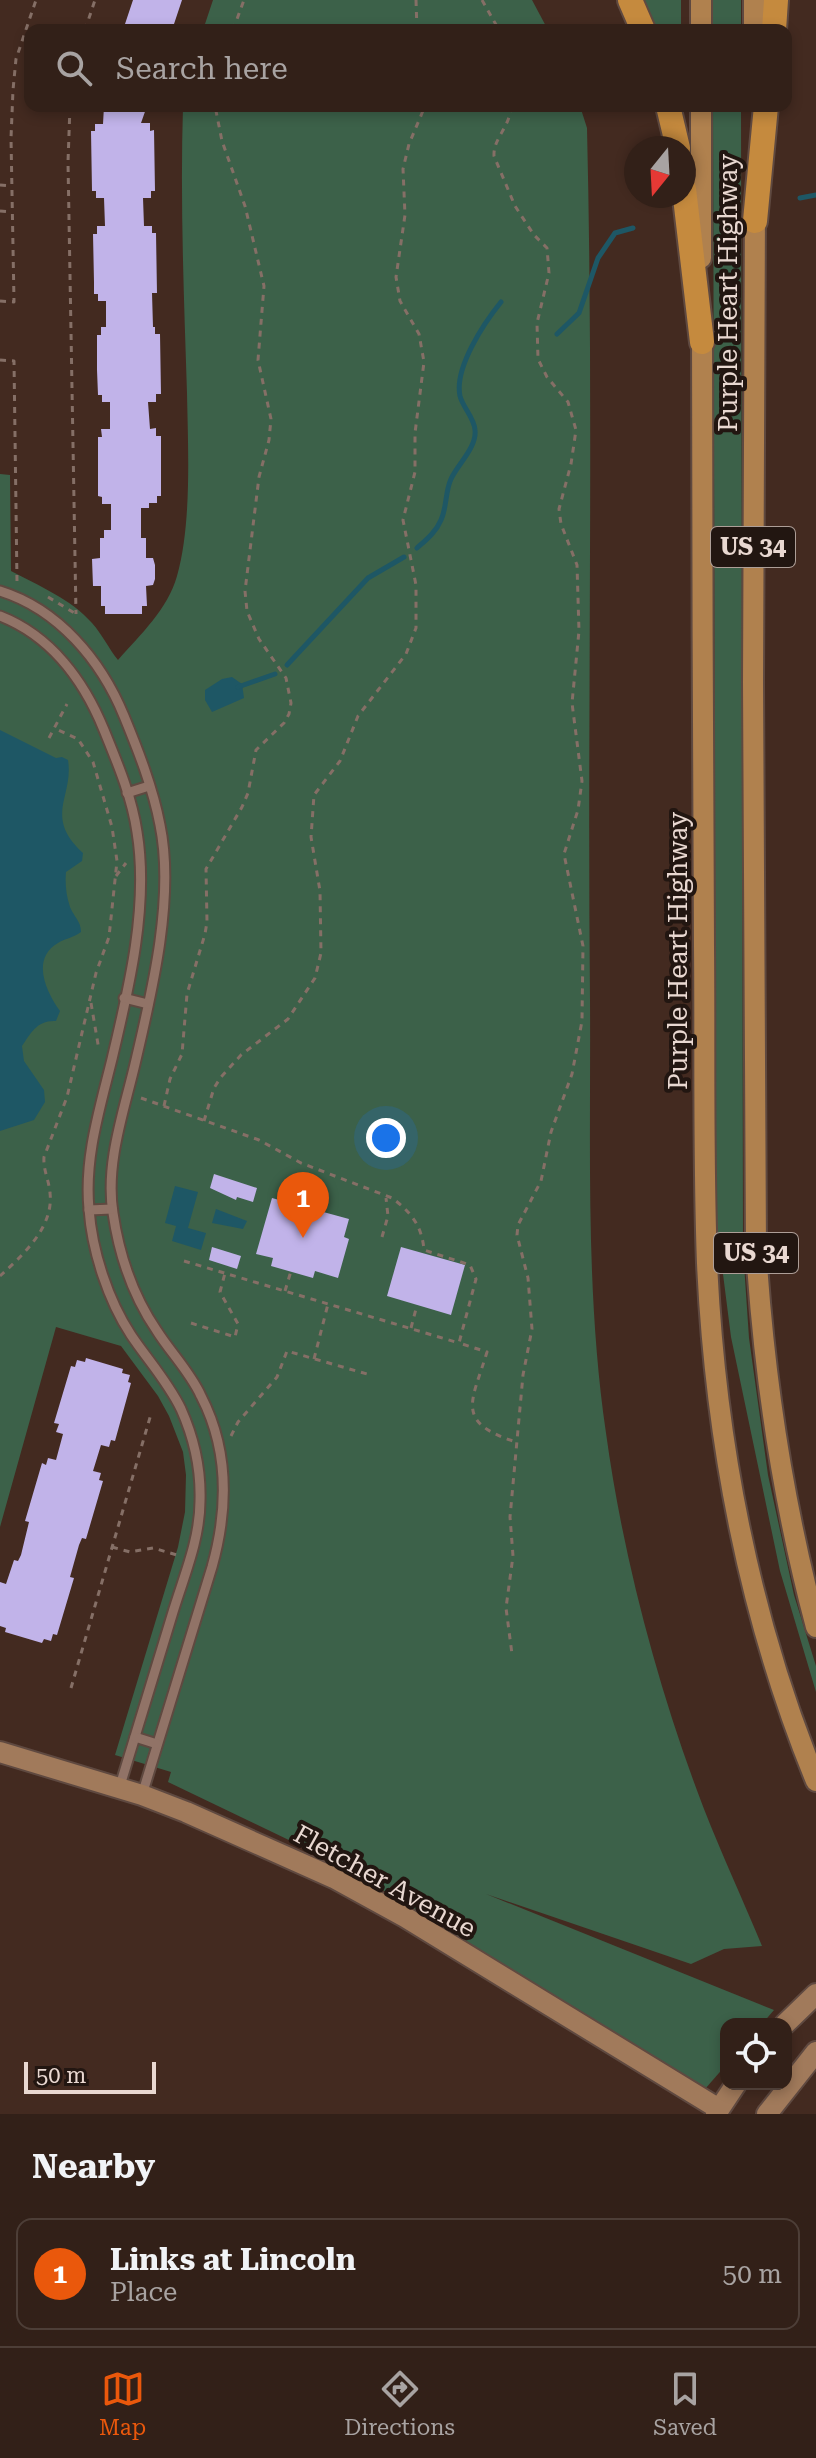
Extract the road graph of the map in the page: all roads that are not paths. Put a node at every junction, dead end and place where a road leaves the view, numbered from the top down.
1 (630, 0) edge
2 (701, 0) edge
3 (754, 0) edge
4 (776, 0) edge
5 (640, 24) edge
6 (701, 24) edge
7 (754, 24) edge
8 (774, 24) edge
9 (669, 112) edge
10 (701, 112) edge
11 (755, 112) edge
12 (765, 112) edge
13 (675, 136) edge
14 (686, 208) edge
15 (755, 221) junction
16 (702, 342) junction
17 (0, 591) edge
18 (0, 616) edge
19 (149, 786) junction
20 (127, 793) junction
21 (124, 998) junction
22 (148, 1004) junction
23 (112, 1209) junction
24 (89, 1210) junction
25 (816, 1627) edge
26 (135, 1737) junction
27 (157, 1744) junction
28 (0, 1752) edge
29 (816, 1781) edge
30 (119, 1789) junction
31 (142, 1795) junction
32 (816, 1994) edge
33 (791, 2018) edge
34 (816, 2052) edge
35 (732, 2090) edge
36 (717, 2111) edge
37 (767, 2114) edge

1 - 5 highway
2 - 6 main road
3 - 7 main road
4 - 8 highway
9 - 13 highway
10 - 16 main road, Purple Heart Highway
11 - 15 main road, Purple Heart Highway
12 - 15 highway
14 - 16 highway
15 - 25 main road, Purple Heart Highway / US 34
16 - 29 main road, Purple Heart Highway / US 34
17 - 19 lane
18 - 20 lane
19 - 20 lane
19 - 22 lane
20 - 21 lane
21 - 22 lane
21 - 24 lane
22 - 23 lane
23 - 24 lane
23 - 27 lane
24 - 26 lane
26 - 27 lane
26 - 30 lane
27 - 31 lane
28 - 30 street, Fletcher Avenue
30 - 31 street, Fletcher Avenue
31 - 36 street, Fletcher Avenue
32 - 33 street
34 - 37 street
35 - 36 street

